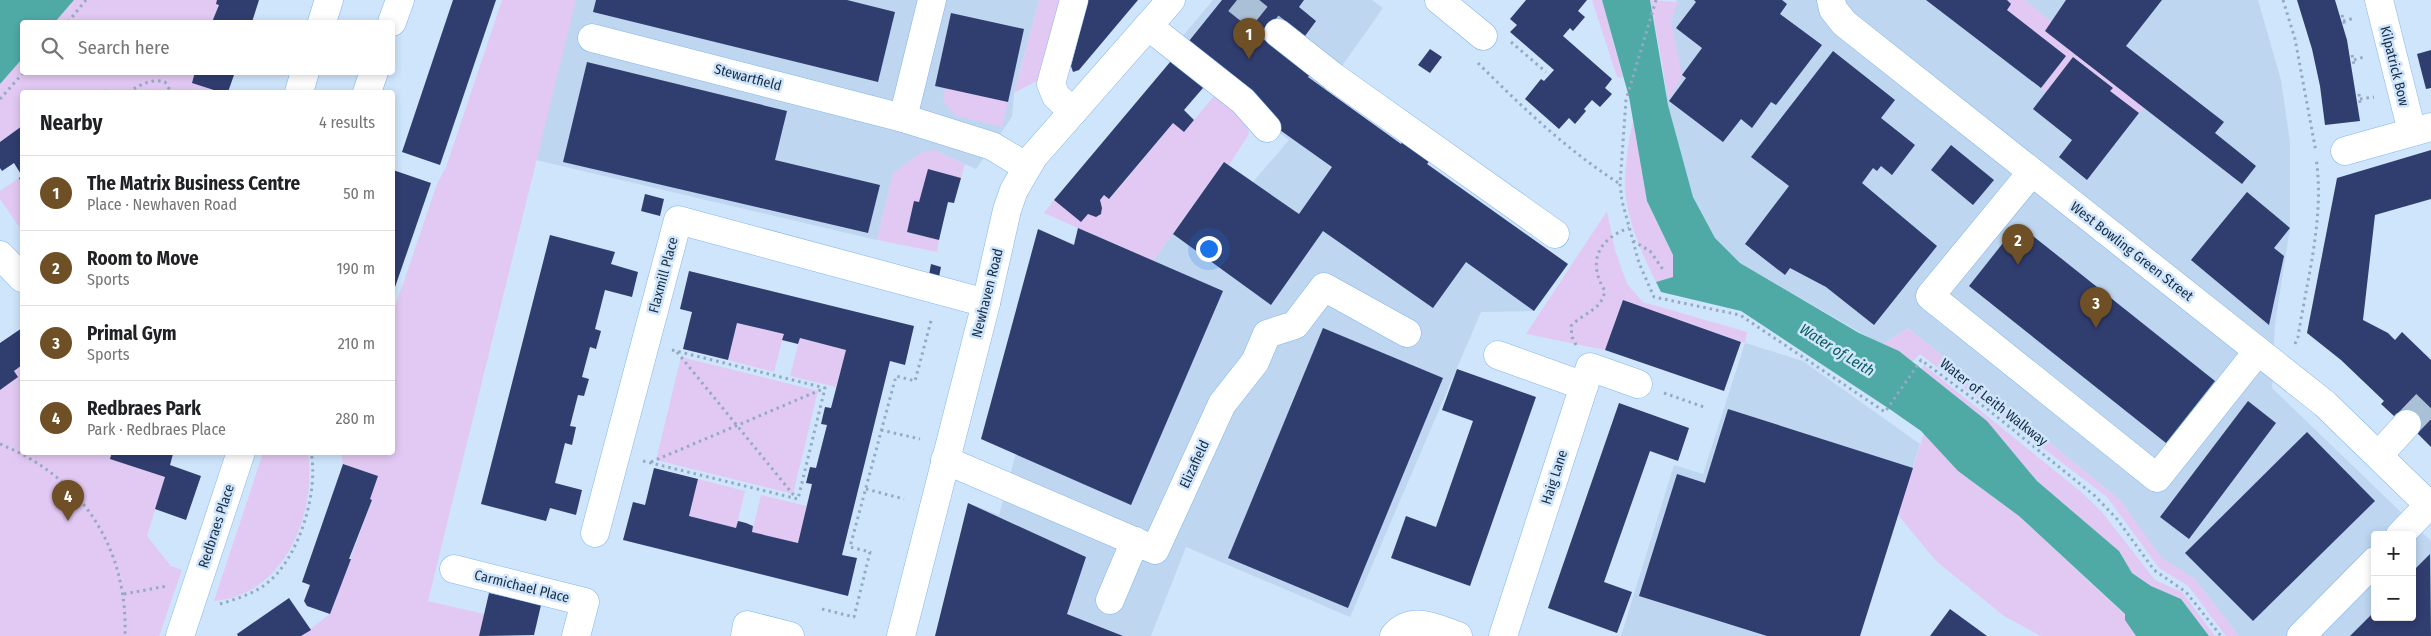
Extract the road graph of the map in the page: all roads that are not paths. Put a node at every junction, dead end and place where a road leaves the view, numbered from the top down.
1 (329, 0) edge
2 (400, 0) edge
3 (932, 0) edge
4 (1074, 0) edge
5 (1171, 0) edge
6 (1831, 0) edge
7 (2379, 0) edge
8 (1452, 4) edge
9 (323, 20) edge
10 (393, 20) edge
11 (1148, 26) junction
12 (1278, 33) tunnel mouth
13 (1483, 36) road end
14 (592, 38) dead end
15 (304, 75) edge
16 (373, 75) edge
17 (300, 90) edge
18 (368, 90) edge
19 (1073, 112) junction
20 (903, 118) junction
21 (1267, 128) dead end
22 (2421, 130) edge
23 (2345, 151) dead end
24 (1027, 167) junction
25 (2032, 172) junction
26 (1555, 234) dead end
27 (0, 255) edge
28 (20, 276) edge
29 (986, 302) junction
30 (1407, 333) dead end
31 (2258, 351) junction
32 (1498, 355) dead end
33 (1587, 376) junction
34 (1638, 384) road end
35 (2408, 424) tunnel mouth
36 (2379, 454) junction
37 (240, 455) edge
38 (945, 460) junction
39 (2430, 506) edge
40 (2404, 531) edge
41 (595, 533) dead end
42 (1135, 541) junction
43 (2371, 565) edge
44 (454, 569) dead end
45 (1110, 600) dead end
46 (180, 636) edge
47 (576, 636) edge
48 (745, 636) edge
49 (790, 636) edge
50 (901, 636) edge
51 (1394, 636) edge
52 (1458, 636) edge
53 (1503, 636) edge
54 (2301, 636) edge

1 - 9 street
2 - 10 street
3 - 20 street
4 - 19 street
5 - 11 street, Newhaven Road
6 - 25 street, West Bowling Green Street
7 - 22 street, Kilpatrick Bow
8 - 13 street
11 - 19 street, Newhaven Road
11 - 21 street
12 - 26 street
14 - 20 street, Stewartfield
15 - 17 street
16 - 18 street
19 - 24 street, Newhaven Road
20 - 24 street, Stewartfield
22 - 23 street
24 - 29 street, Newhaven Road
25 - 31 street, West Bowling Green Street
25 - 31 street
27 - 28 street
29 - 38 street, Newhaven Road
29 - 41 street, Flaxmill Place
30 - 42 street, Elizafield
31 - 36 street, West Bowling Green Street
32 - 33 street
33 - 34 street
33 - 53 street, Haig Lane
35 - 36 street
36 - 39 street, West Bowling Green Street
37 - 46 street, Redbraes Place
38 - 42 street, Elizafield
38 - 50 street, Newhaven Road
39 - 40 street
42 - 45 street
43 - 54 street
44 - 47 street, Carmichael Place
48 - 49 street
51 - 52 street

